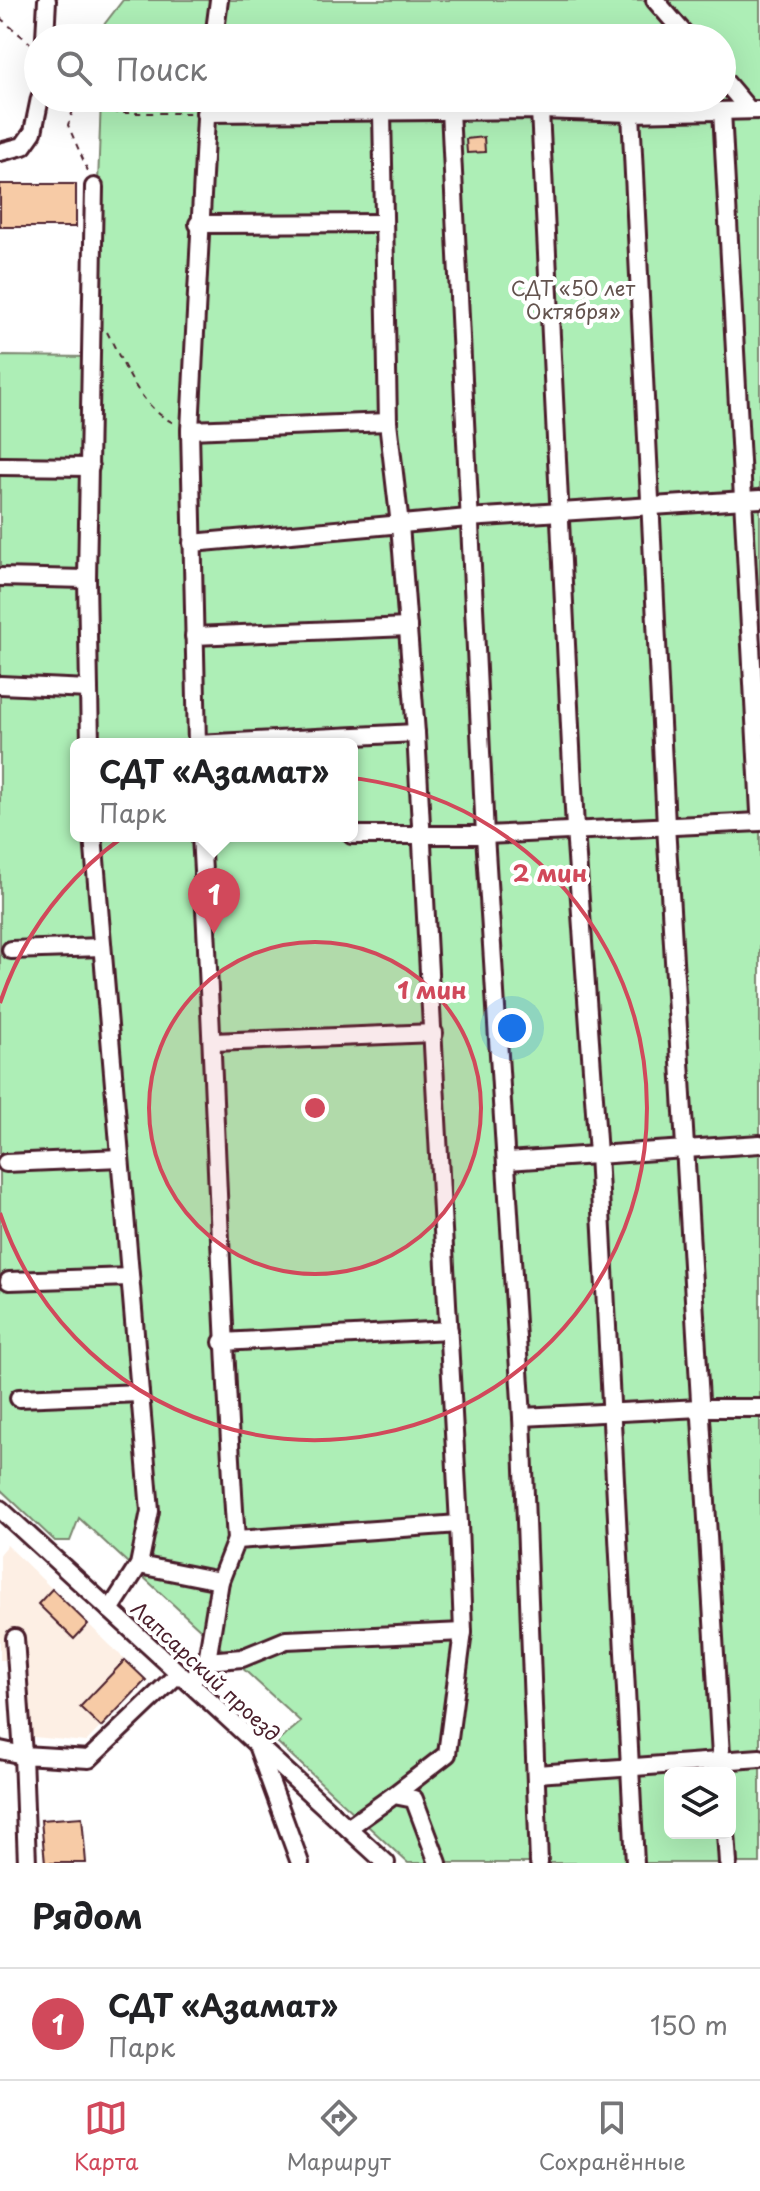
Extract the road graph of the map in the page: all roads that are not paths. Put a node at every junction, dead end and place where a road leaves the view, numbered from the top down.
1 (47, 0) edge
2 (219, 0) edge
3 (655, 0) edge
4 (46, 24) edge
5 (216, 24) edge
6 (676, 24) edge
7 (736, 92) edge
8 (755, 110) edge
9 (37, 112) edge
10 (206, 112) edge
11 (382, 112) edge
12 (450, 112) edge
13 (540, 112) edge
14 (601, 112) edge
15 (676, 112) edge
16 (722, 112) edge
17 (631, 113) junction
18 (0, 152) edge
19 (94, 187) road end
20 (384, 223) junction
21 (198, 224) junction
22 (388, 422) junction
23 (190, 430) junction
24 (0, 466) edge
25 (90, 467) junction
26 (752, 500) edge
27 (651, 508) junction
28 (558, 514) junction
29 (468, 518) junction
30 (400, 525) junction
31 (192, 543) junction
32 (0, 577) edge
33 (87, 579) junction
34 (408, 627) junction
35 (194, 636) junction
36 (0, 685) edge
37 (89, 689) junction
38 (416, 733) junction
39 (90, 738) edge
40 (197, 738) edge
41 (316, 738) edge
42 (760, 812) edge
43 (760, 822) edge
44 (666, 825) junction
45 (575, 829) junction
46 (358, 835) edge
47 (422, 835) junction
48 (485, 835) junction
49 (93, 842) edge
50 (201, 842) edge
51 (102, 947) junction
52 (11, 950) dead end
53 (434, 1033) junction
54 (213, 1042) junction
55 (760, 1144) edge
56 (686, 1147) junction
57 (598, 1154) junction
58 (120, 1158) junction
59 (507, 1161) junction
60 (6, 1163) dead end
61 (130, 1277) junction
62 (9, 1281) dead end
63 (449, 1330) junction
64 (222, 1342) junction
65 (140, 1393) junction
66 (19, 1398) dead end
67 (700, 1408) junction
68 (760, 1408) edge
69 (612, 1412) junction
70 (522, 1417) junction
71 (0, 1509) edge
72 (459, 1524) junction
73 (236, 1540) junction
74 (139, 1565) junction
75 (220, 1581) junction
76 (110, 1610) junction
77 (463, 1632) junction
78 (15, 1638) dead end
79 (207, 1661) junction
80 (185, 1678) junction
81 (258, 1746) junction
82 (0, 1750) edge
83 (23, 1755) junction
84 (760, 1758) edge
85 (631, 1767) junction
86 (664, 1767) edge
87 (721, 1767) edge
88 (537, 1774) junction
89 (394, 1795) junction
90 (348, 1828) junction
91 (726, 1839) edge
92 (27, 1863) edge
93 (300, 1863) edge
94 (386, 1863) edge
95 (438, 1863) edge
96 (539, 1863) edge
97 (635, 1863) edge
98 (728, 1863) edge

1 - 4 street
2 - 5 street
3 - 6 street
7 - 8 street
9 - 18 street
10 - 21 street
11 - 20 street
12 - 29 street
13 - 28 street
14 - 17 street
15 - 17 street
16 - 26 street
17 - 27 street
19 - 25 street
20 - 21 street
20 - 22 street
21 - 23 street
22 - 23 street
22 - 30 street
23 - 31 street
24 - 25 street
25 - 33 street
26 - 27 street
26 - 42 street
27 - 28 street
27 - 44 street
28 - 29 street
28 - 45 street
29 - 30 street
29 - 48 street
30 - 31 street
30 - 34 street
31 - 35 street
32 - 33 street
33 - 37 street
34 - 35 street
34 - 38 street
35 - 40 street
36 - 37 street
37 - 39 street
38 - 41 street
38 - 47 street
43 - 44 street
44 - 45 street
44 - 56 street
45 - 48 street
45 - 57 street
46 - 47 street
47 - 48 street
47 - 53 street
48 - 59 street
49 - 51 street
50 - 54 street
51 - 52 street
51 - 58 street
53 - 54 street
53 - 63 street
54 - 64 street
55 - 56 street
56 - 57 street
56 - 67 street
57 - 59 street
57 - 69 street
58 - 60 street
58 - 61 street
59 - 70 street
61 - 62 street
61 - 65 street
63 - 64 street
63 - 72 street
64 - 73 street
65 - 66 street
65 - 74 street
67 - 68 street
67 - 69 street
67 - 87 street
69 - 70 street
69 - 85 street
70 - 88 street
71 - 76 street, Лапсарский проезд
72 - 73 street
72 - 77 street
73 - 75 street
74 - 75 street
74 - 76 street
75 - 79 street
76 - 80 street, Лапсарский проезд
77 - 79 street
77 - 89 street
78 - 83 street
79 - 80 street
80 - 81 street, Лапсарский проезд
80 - 83 street
81 - 90 street, Лапсарский проезд
81 - 93 street
82 - 83 street
83 - 92 street
84 - 87 street
85 - 86 street
85 - 88 street
85 - 97 street
88 - 96 street
89 - 90 street
89 - 95 street
90 - 94 street, Лапсарский проезд
91 - 98 street

